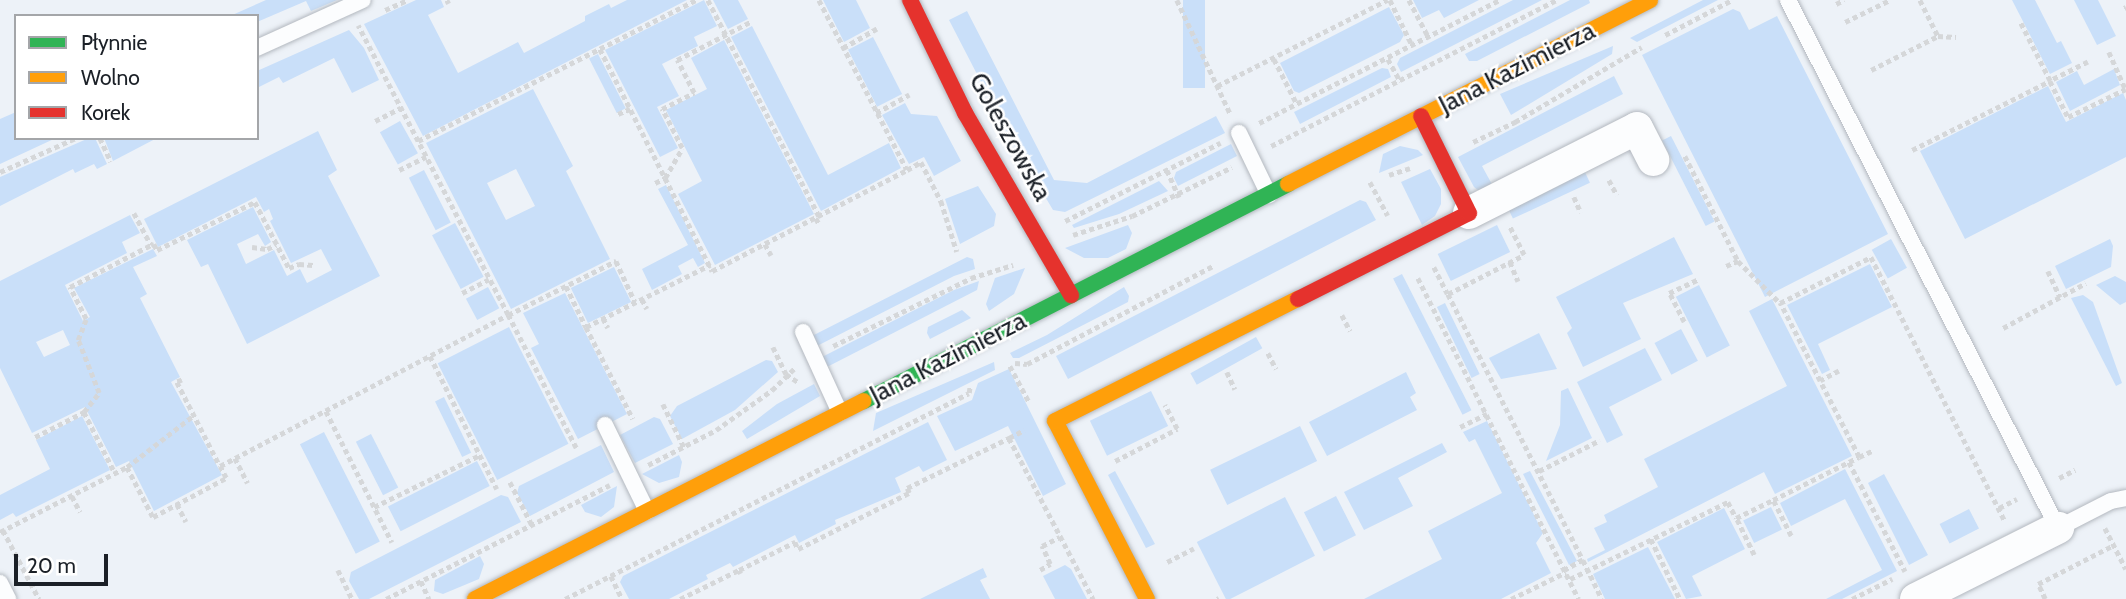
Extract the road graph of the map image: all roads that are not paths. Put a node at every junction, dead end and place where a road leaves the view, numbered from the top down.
1 (910, 0) edge
2 (1650, 0) edge
3 (1788, 0) edge
4 (356, 3) edge
5 (259, 47) edge
6 (1421, 116) junction
7 (1239, 133) road end
8 (1666, 152) road end
9 (1269, 195) junction
10 (1469, 213) junction
11 (1071, 295) junction
12 (803, 332) dead end
13 (840, 413) junction
14 (605, 425) dead end
15 (2126, 498) edge
16 (647, 511) junction
17 (2058, 528) junction
18 (0, 583) edge
19 (8, 599) edge
20 (475, 599) edge
21 (1147, 599) edge
22 (1916, 599) edge

1 - 11 street, Goleszowska
2 - 6 street, Jana Kazimierza
3 - 17 lane
4 - 5 lane
6 - 9 street, Jana Kazimierza
6 - 10 street, Jana Kazimierza
7 - 9 lane
8 - 10 street
9 - 11 street, Jana Kazimierza
10 - 21 street
11 - 13 street, Jana Kazimierza
12 - 13 lane
13 - 16 street, Jana Kazimierza
14 - 16 lane
15 - 17 lane
16 - 20 street, Jana Kazimierza
17 - 22 street
18 - 19 lane

